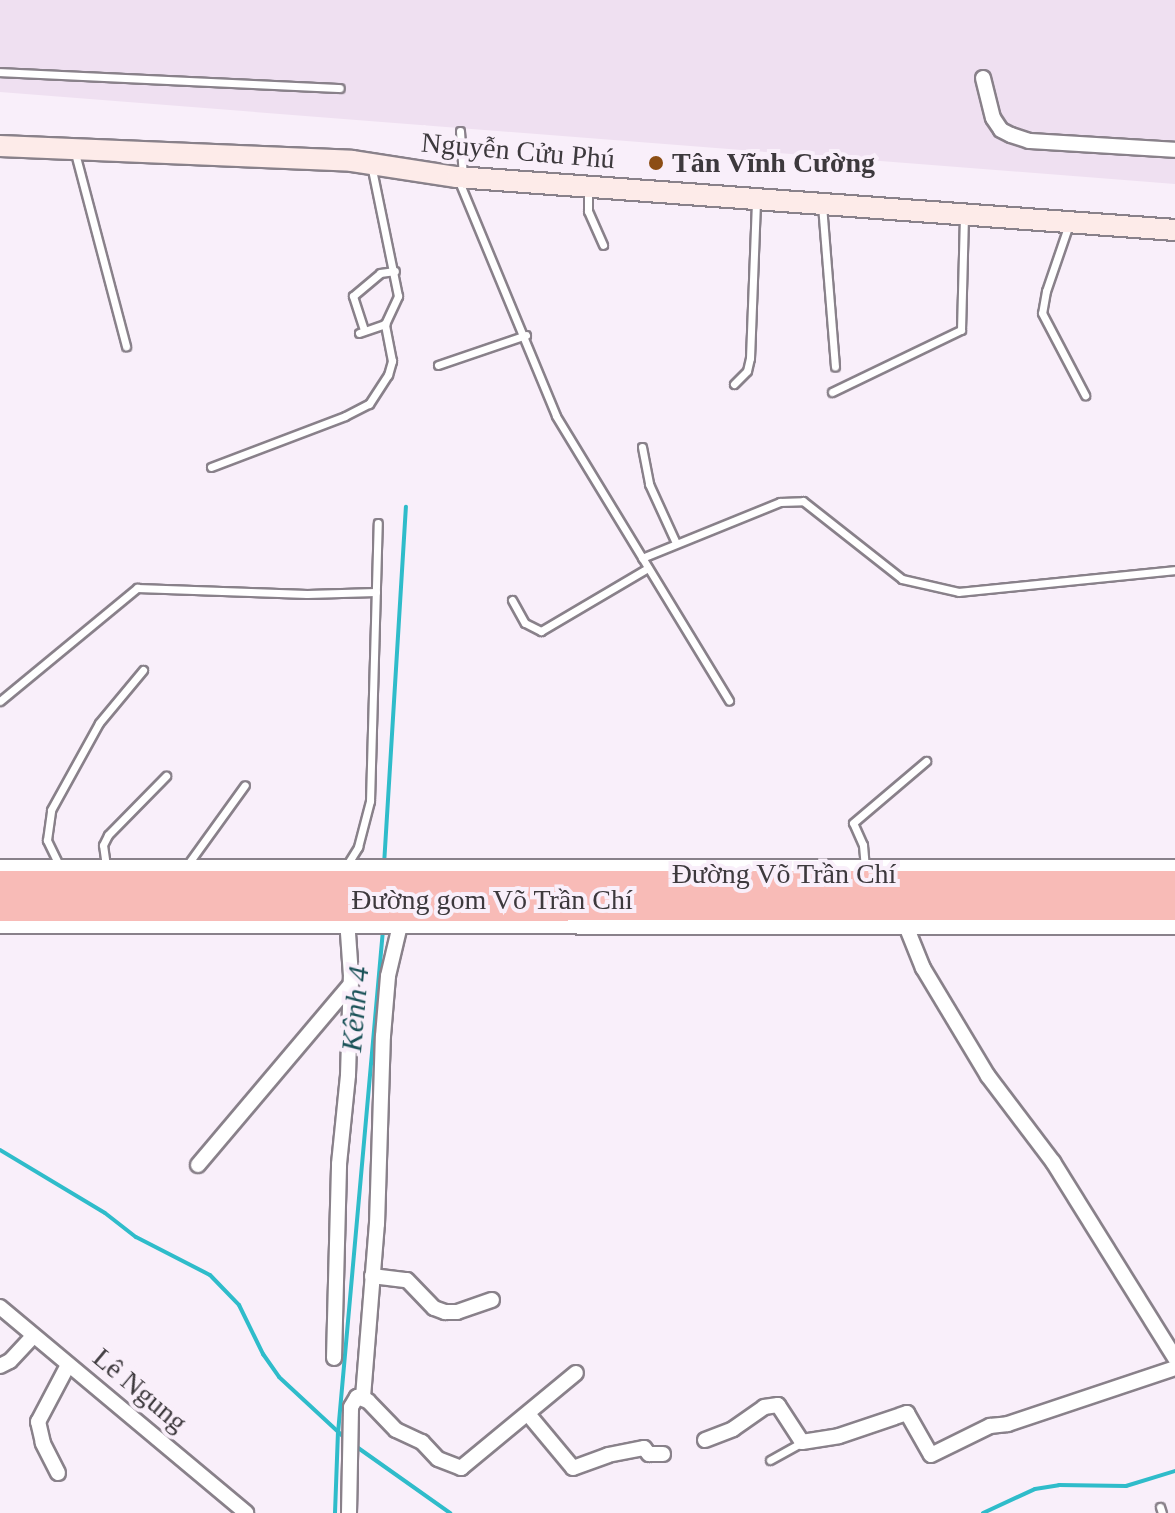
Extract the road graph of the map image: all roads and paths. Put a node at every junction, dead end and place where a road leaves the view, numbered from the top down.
1 (0, 72) edge
2 (983, 78) dead end
3 (340, 88) dead end
4 (460, 131) dead end
5 (0, 146) edge
6 (1175, 150) edge
7 (74, 151) junction
8 (370, 163) junction
9 (460, 177) junction
10 (588, 186) junction
11 (756, 199) junction
12 (822, 205) junction
13 (964, 216) junction
14 (1069, 223) junction
15 (1175, 230) edge
16 (603, 245) dead end
17 (395, 271) junction
18 (385, 324) junction
19 (526, 335) junction
20 (126, 346) dead end
21 (438, 365) dead end
22 (835, 366) dead end
23 (734, 384) dead end
24 (832, 392) dead end
25 (1085, 395) dead end
26 (642, 447) dead end
27 (211, 467) dead end
28 (378, 523) dead end
29 (676, 543) junction
30 (642, 558) junction
31 (648, 568) junction
32 (1175, 570) edge
33 (376, 592) junction
34 (512, 600) dead end
35 (143, 670) dead end
36 (0, 701) edge
37 (729, 701) dead end
38 (926, 761) dead end
39 (166, 776) dead end
40 (245, 785) dead end
41 (188, 864) junction
42 (106, 866) junction
43 (0, 867) edge
44 (60, 867) junction
45 (1175, 867) edge
46 (866, 876) junction
47 (0, 884) edge
48 (1175, 884) edge
49 (348, 896) junction
50 (1175, 907) edge
51 (0, 908) edge
52 (399, 914) junction
53 (902, 916) junction
54 (0, 926) edge
55 (1175, 927) edge
56 (351, 984) junction
57 (198, 1165) dead end
58 (372, 1276) junction
59 (492, 1300) dead end
60 (0, 1307) edge
61 (33, 1336) junction
62 (334, 1358) dead end
63 (1175, 1358) edge
64 (68, 1365) junction
65 (0, 1366) edge
66 (1175, 1368) edge
67 (576, 1373) dead end
68 (363, 1397) junction
69 (528, 1414) junction
70 (705, 1440) dead end
71 (802, 1442) junction
72 (663, 1454) dead end
73 (770, 1460) dead end
74 (58, 1473) dead end
75 (246, 1513) edge
76 (349, 1513) edge

1 - 3 lane
2 - 6 street
4 - 9 lane
5 - 7 main road, Nguyễn Cửu Phú
7 - 8 main road, Nguyễn Cửu Phú
7 - 20 lane
8 - 9 main road, Nguyễn Cửu Phú
8 - 17 lane
9 - 10 main road, Nguyễn Cửu Phú
9 - 19 lane
10 - 11 main road, Nguyễn Cửu Phú
10 - 16 lane
11 - 12 main road, Nguyễn Cửu Phú
11 - 23 lane
12 - 13 main road, Nguyễn Cửu Phú
12 - 22 lane
13 - 14 main road, Nguyễn Cửu Phú
13 - 24 lane
14 - 15 main road, Nguyễn Cửu Phú
14 - 25 lane
17 - 18 lane
17 - 18 lane
18 - 27 lane
19 - 21 lane
19 - 30 lane
26 - 29 lane
28 - 33 lane
29 - 30 lane
29 - 32 lane
30 - 31 lane
31 - 34 lane
31 - 37 lane
33 - 36 lane
33 - 49 lane
35 - 44 lane
38 - 46 lane
39 - 42 lane
40 - 41 lane
41 - 42 street, Đường gom Võ Trần Chí
41 - 49 street, Đường gom Võ Trần Chí
42 - 44 street, Đường gom Võ Trần Chí
43 - 44 street, Đường gom Võ Trần Chí
45 - 46 street, Đường gom Võ Trần Chí
46 - 48 highway, Đường Võ Trần Chí
46 - 49 street, Đường gom Võ Trần Chí
46 - 49 highway, Đường Võ Trần Chí
47 - 49 highway
49 - 51 highway
49 - 52 highway, Đường Võ Trần Chí
49 - 54 street, Đường gom Võ Trần Chí
49 - 56 street
50 - 53 highway, Đường Võ Trần Chí
52 - 53 highway, Đường Võ Trần Chí
52 - 58 street
53 - 55 street
53 - 63 street
56 - 57 street
56 - 62 street
58 - 59 street
58 - 68 street
60 - 61 street, Lê Ngung
61 - 64 street, Lê Ngung
61 - 65 street
64 - 74 street
64 - 75 street, Lê Ngung
66 - 71 street
67 - 69 street
68 - 69 street
68 - 76 street
69 - 72 street
70 - 71 street
71 - 73 lane

